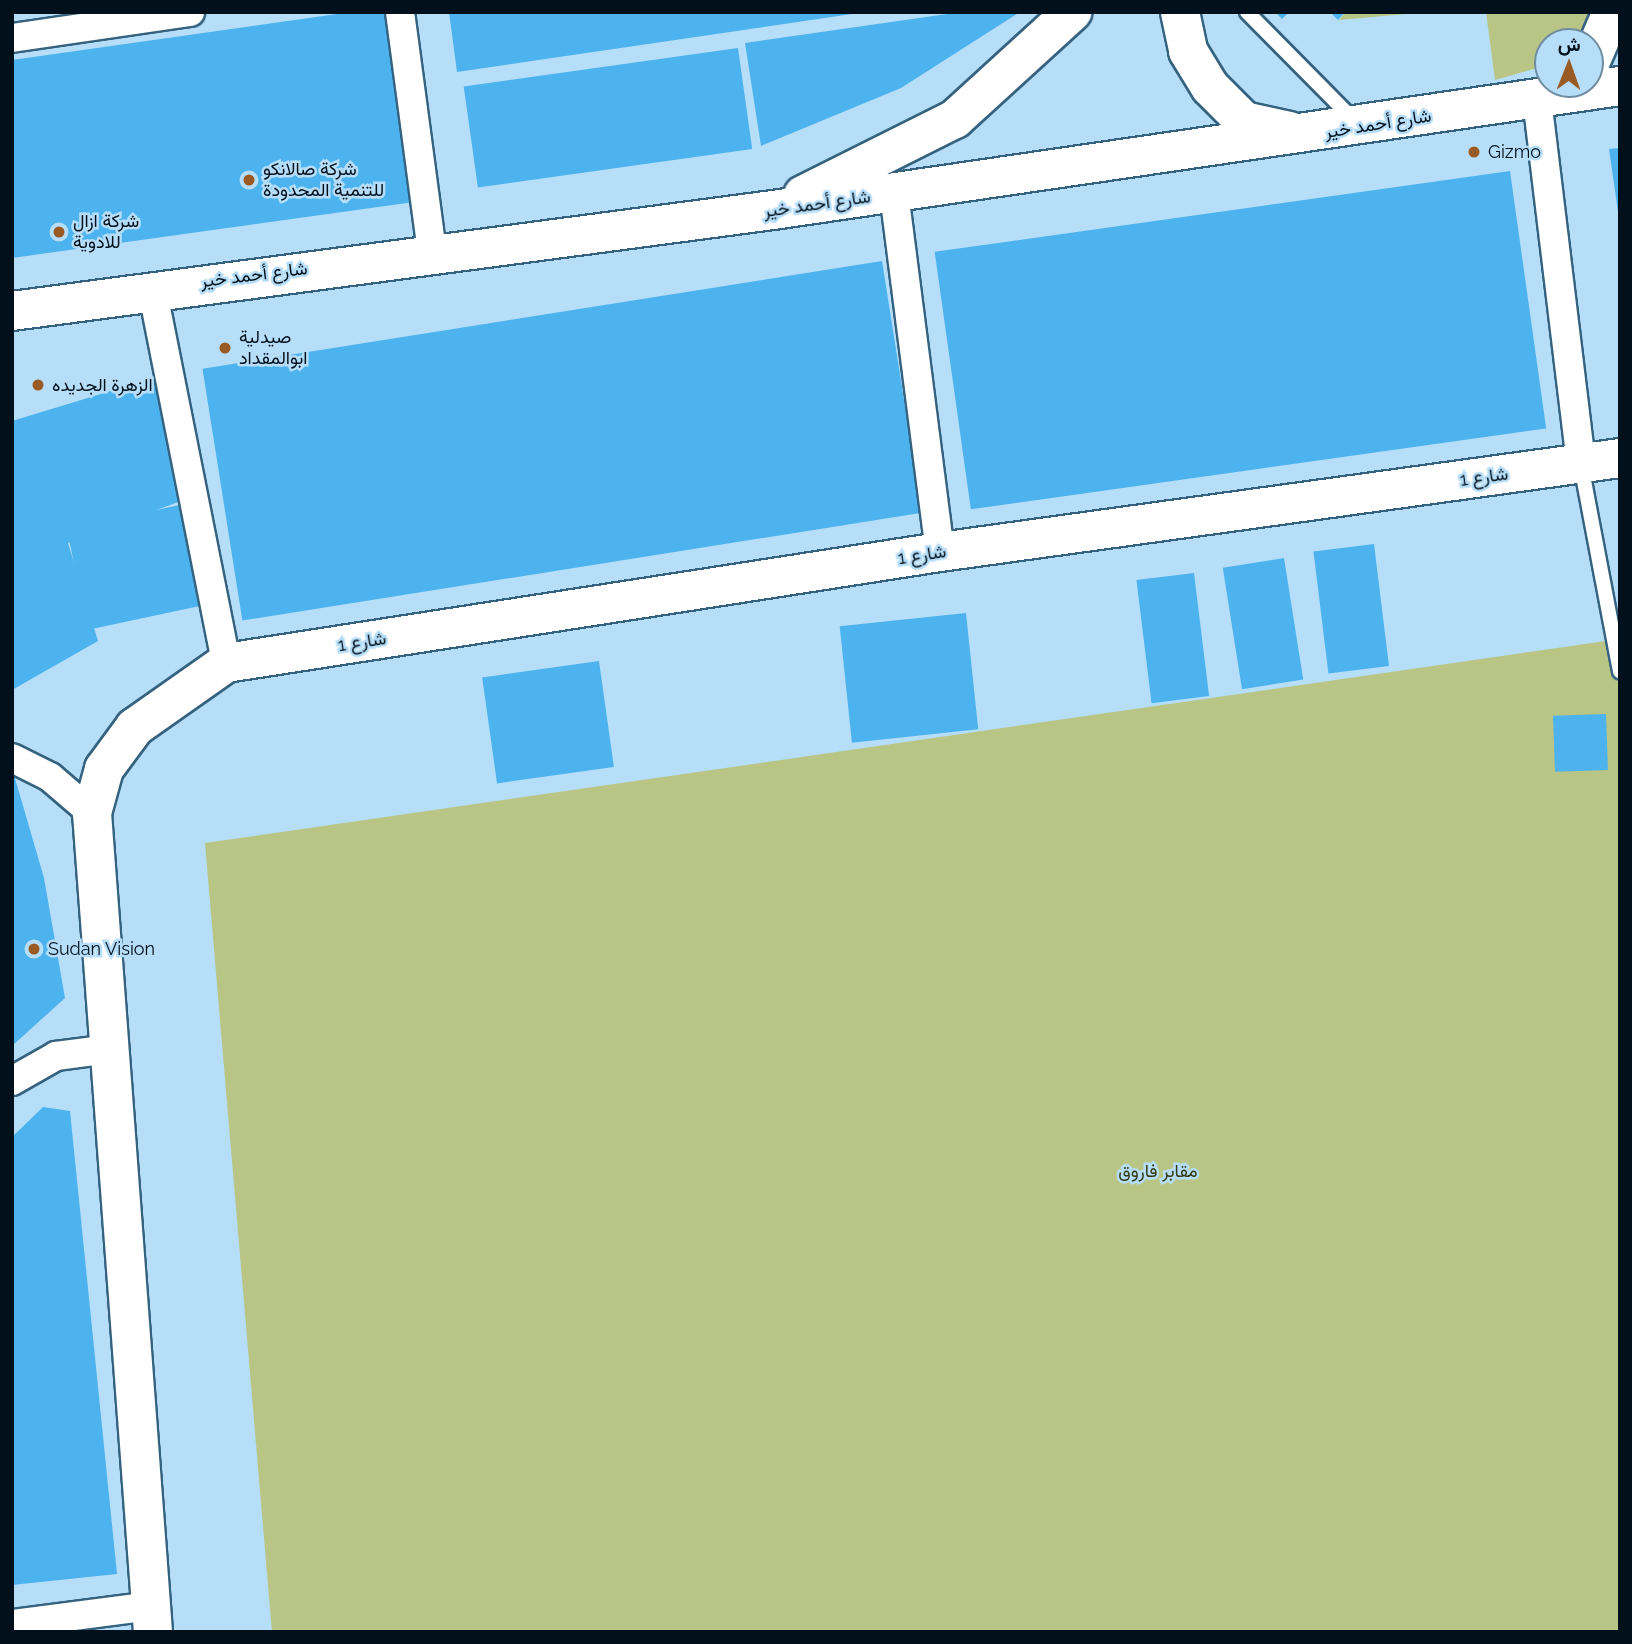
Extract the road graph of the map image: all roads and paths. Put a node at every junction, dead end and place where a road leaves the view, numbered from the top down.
1 (190, 12) edge
2 (400, 12) edge
3 (1072, 12) edge
4 (1180, 12) edge
5 (1247, 12) edge
6 (1612, 12) edge
7 (1604, 30) edge
8 (12, 38) edge
9 (1537, 99) joint
10 (1346, 129) junction
11 (894, 193) junction
12 (773, 210) junction
13 (432, 253) junction
14 (152, 288) junction
15 (12, 311) edge
16 (1620, 458) edge
17 (1581, 464) junction
18 (940, 552) junction
19 (226, 663) junction
20 (1620, 671) edge
21 (12, 758) edge
22 (92, 813) junction
23 (109, 1049) junction
24 (12, 1081) edge
25 (151, 1619) edge
26 (12, 1624) edge

1 - 8 street
2 - 13 street
3 - 12 street
4 - 10 street
5 - 10 lane
6 - 7 street
9 - 10 street, شارع أحمد خير
9 - 17 street
10 - 11 street, شارع أحمد خير
11 - 12 street, شارع أحمد خير
11 - 18 street
12 - 13 street, شارع أحمد خير
13 - 14 street, شارع أحمد خير
14 - 15 street, شارع أحمد خير
14 - 19 street
16 - 17 street, شارع 1
17 - 18 street, شارع 1
17 - 20 lane
18 - 19 street, شارع 1
19 - 22 street
21 - 22 street
22 - 23 street
23 - 24 street
23 - 25 street
25 - 26 street

